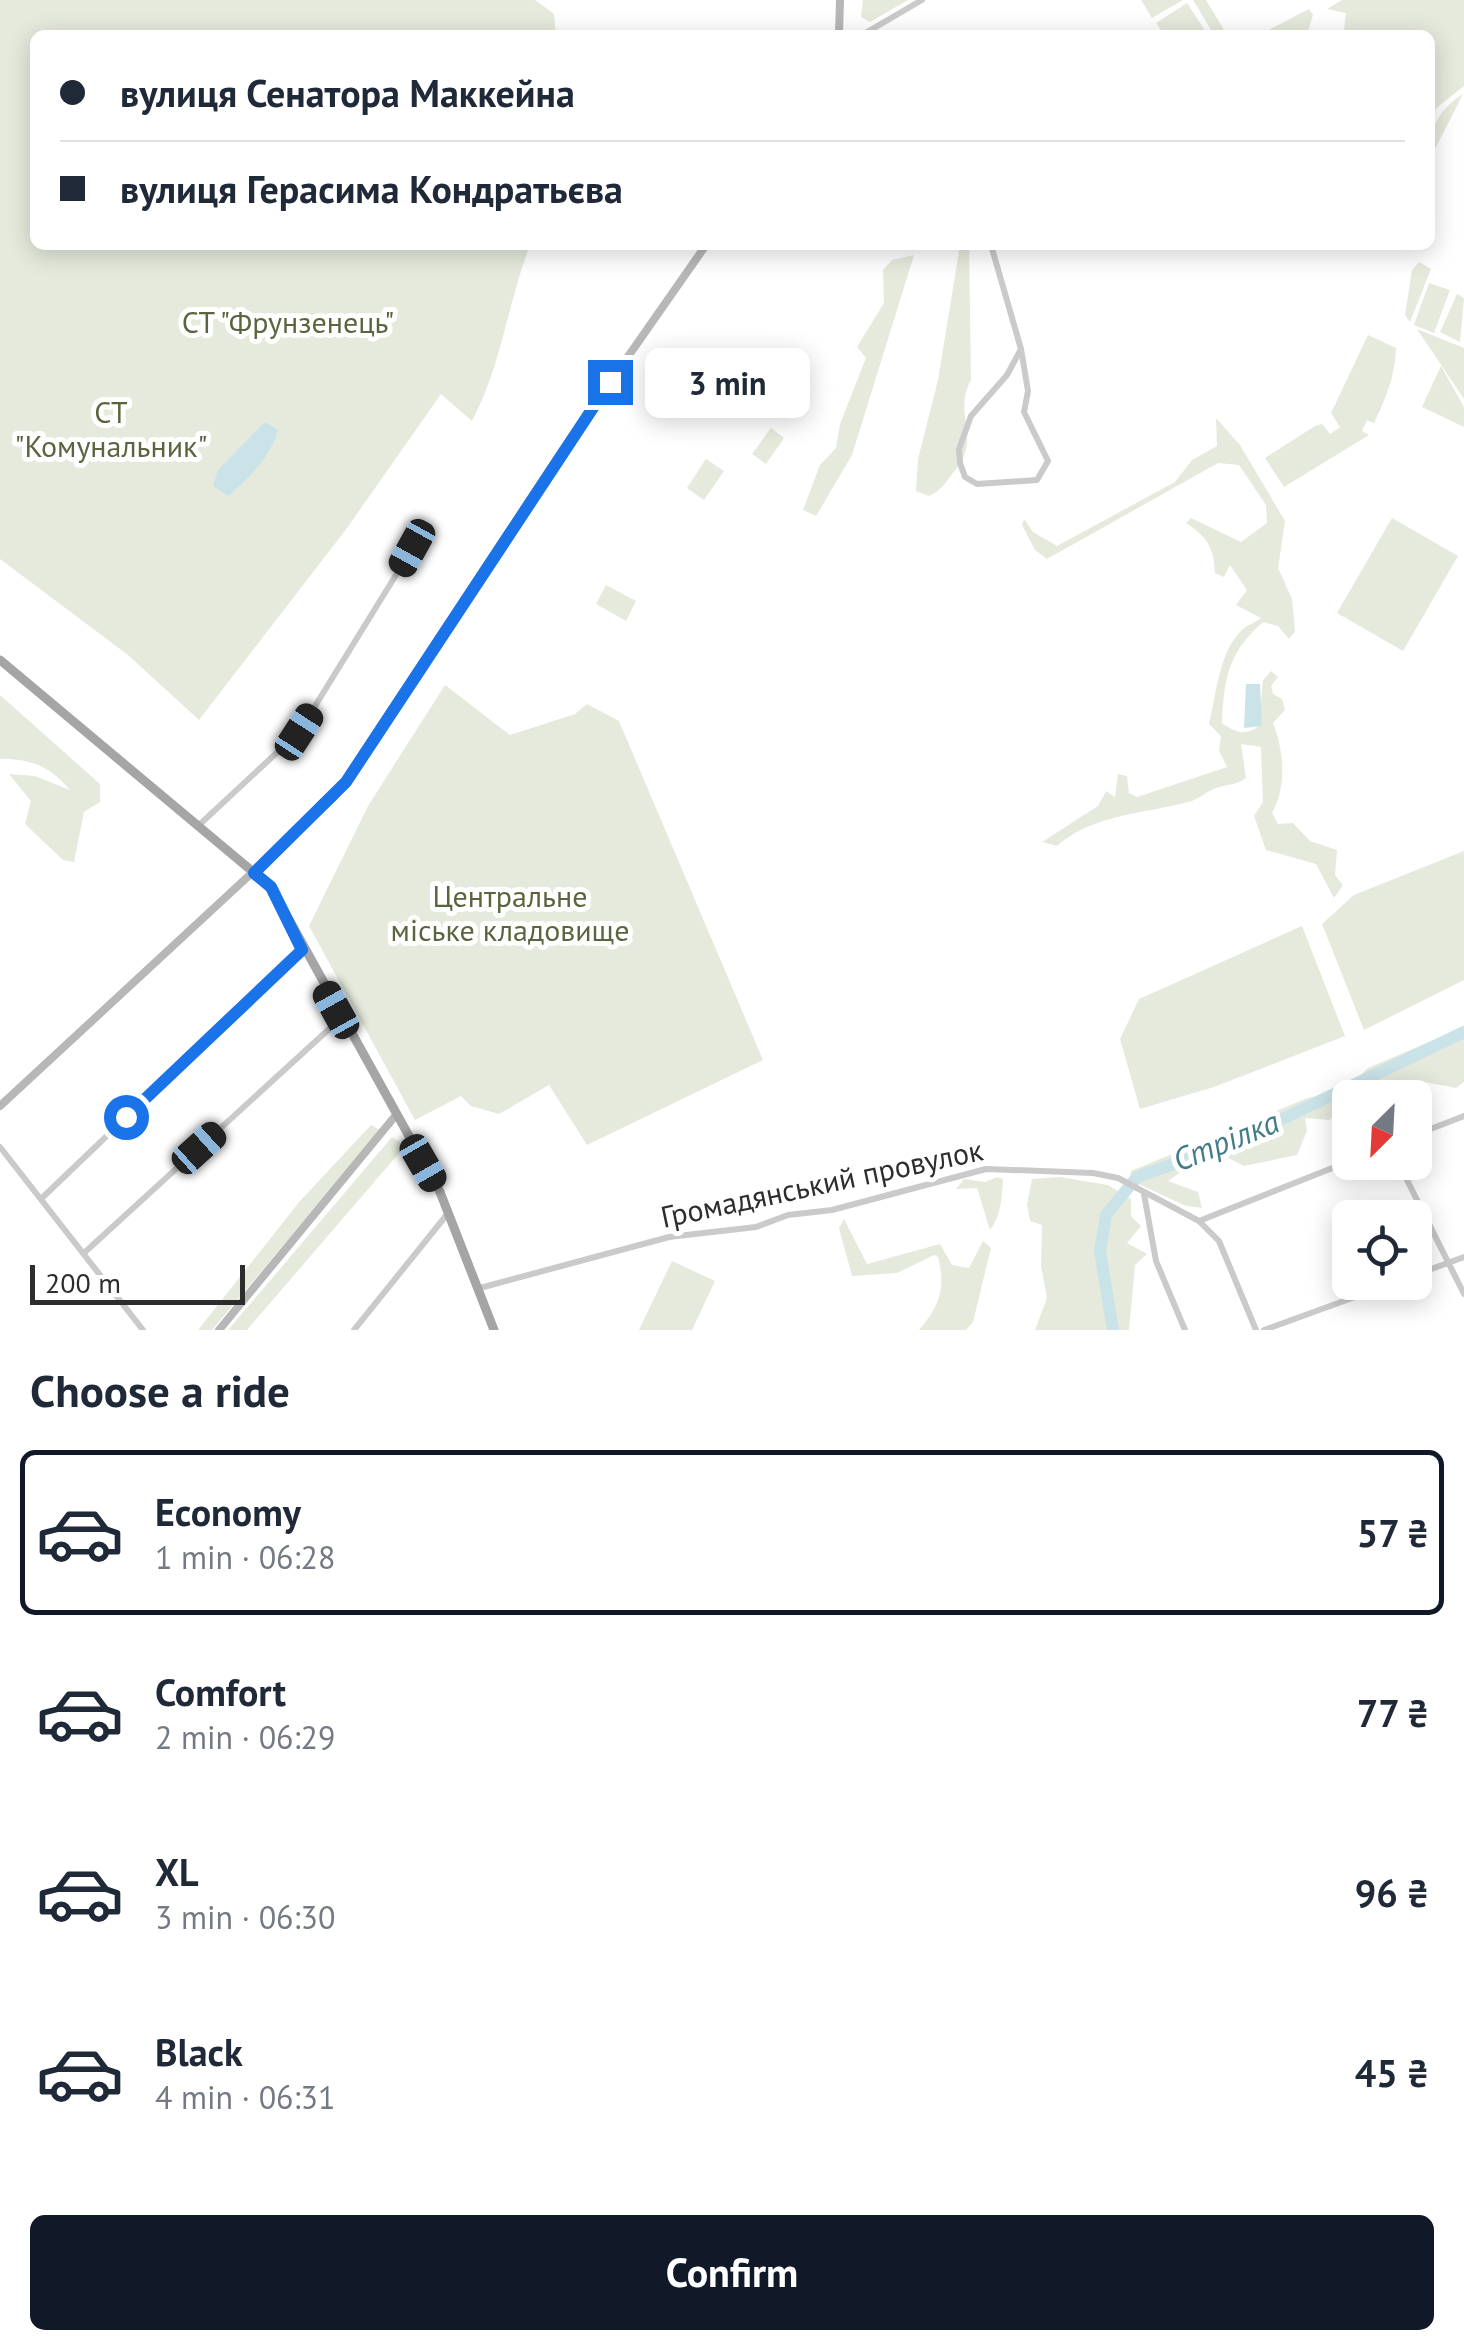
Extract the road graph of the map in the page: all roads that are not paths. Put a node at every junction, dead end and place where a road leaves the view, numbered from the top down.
1 (840, 0) edge
2 (922, 0) edge
3 (839, 30) edge
4 (871, 30) edge
5 (702, 250) edge
6 (992, 250) edge
7 (1021, 349) junction
8 (412, 548) dead end
9 (0, 660) edge
10 (198, 826) junction
11 (254, 873) junction
12 (302, 950) junction
13 (340, 1018) junction
14 (0, 1106) edge
15 (396, 1115) junction
16 (1464, 1116) edge
17 (1432, 1129) edge
18 (0, 1147) edge
19 (1332, 1168) edge
20 (1407, 1180) edge
21 (1140, 1190) junction
22 (42, 1198) junction
23 (450, 1211) junction
24 (1199, 1222) junction
25 (84, 1253) junction
26 (1464, 1257) edge
27 (1448, 1264) junction
28 (1432, 1270) edge
29 (480, 1288) junction
30 (1464, 1294) edge
31 (1346, 1300) edge
32 (357, 1326) edge
33 (143, 1330) edge
34 (218, 1330) edge
35 (367, 1330) edge
36 (494, 1330) edge
37 (1185, 1330) edge
38 (1256, 1330) edge
39 (1264, 1330) edge

1 - 3 main road
2 - 4 street
5 - 11 main road
6 - 7 street
7 - 7 street
8 - 10 street
9 - 10 main road
10 - 11 main road
11 - 12 main road
11 - 14 main road
12 - 13 main road
12 - 22 street
13 - 15 main road
13 - 25 street
15 - 23 main road
15 - 34 main road
16 - 17 street
18 - 22 street
19 - 24 street
20 - 27 street
21 - 24 street
21 - 29 street, Громадянський провулок
21 - 37 street
22 - 25 street
23 - 29 main road
23 - 32 street
24 - 38 street
25 - 33 street
26 - 27 street
27 - 28 street
27 - 30 street
29 - 36 main road
31 - 39 street
32 - 35 street

